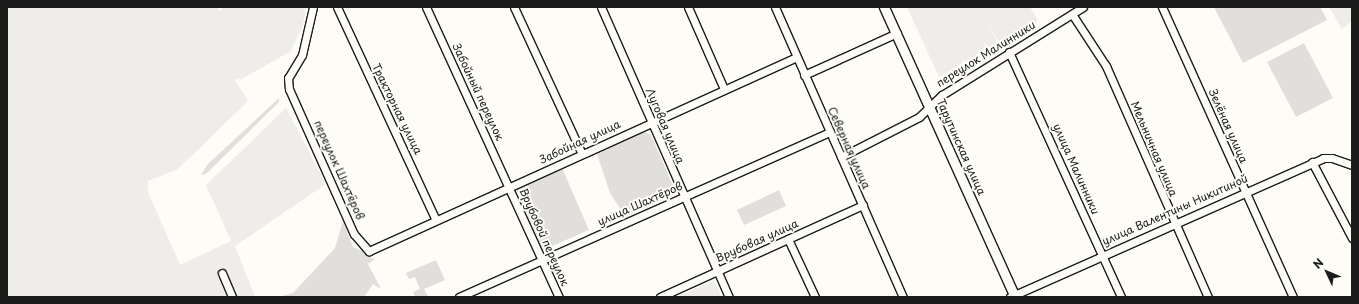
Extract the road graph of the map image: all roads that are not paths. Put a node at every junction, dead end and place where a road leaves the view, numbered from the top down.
1 (313, 7) edge
2 (337, 7) edge
3 (426, 7) edge
4 (514, 7) edge
5 (601, 7) edge
6 (688, 7) edge
7 (775, 7) edge
8 (884, 7) edge
9 (1084, 7) edge
10 (1162, 7) edge
11 (1072, 14) junction
12 (897, 34) junction
13 (1009, 52) junction
14 (796, 57) junction
15 (804, 75) junction
16 (724, 89) junction
17 (929, 106) junction
18 (651, 122) junction
19 (830, 132) junction
20 (582, 154) junction
21 (840, 157) junction
22 (1312, 162) junction
23 (1352, 164) edge
24 (510, 187) junction
25 (1245, 191) junction
26 (683, 197) junction
27 (862, 205) junction
28 (436, 220) junction
29 (1174, 223) junction
30 (1352, 238) edge
31 (788, 239) junction
32 (375, 250) joint
33 (1102, 255) junction
34 (542, 260) junction
35 (717, 271) junction
36 (222, 273) dead end
37 (1013, 296) edge
38 (232, 297) edge
39 (459, 297) edge
40 (559, 297) edge
41 (660, 297) edge
42 (728, 297) edge
43 (815, 297) edge
44 (903, 297) edge
45 (1121, 297) edge
46 (1208, 297) edge
47 (1293, 297) edge

1 - 32 street, переулок Шахтёров
2 - 28 street, Тракторная улица
3 - 24 street, Забойный переулок
4 - 20 street
5 - 18 street, Луговая улица
6 - 16 street
7 - 14 street, Северная улица
8 - 12 main road, Тарутинская улица
9 - 11 street, переулок Малинники
10 - 25 street, Зелёная улица
11 - 13 street, переулок Малинники
11 - 29 street, Мельничная улица
12 - 15 street
12 - 17 main road, Тарутинская улица
13 - 17 street, переулок Малинники
13 - 33 street, улица Малинники
14 - 15 street, Северная улица
14 - 16 street, Забойная улица
15 - 19 street, Северная улица
16 - 18 street, Забойная улица
17 - 21 street, переулок Малинники
17 - 37 main road, Тарутинская улица
18 - 20 street, Забойная улица
18 - 26 street, Луговая улица
19 - 21 street, Северная улица
19 - 26 street, улица Шахтёров
20 - 24 street, Забойная улица
21 - 27 street, Северная улица
22 - 23 street, улица Валентины Никитиной
22 - 25 street, улица Валентины Никитиной
22 - 30 street
24 - 28 street, Забойная улица
24 - 34 street, Врубовой переулок
25 - 29 street, улица Валентины Никитиной
25 - 47 street, Зелёная улица
26 - 34 street, улица Шахтёров
26 - 35 street, Луговая улица
27 - 31 street, Врубовая улица
27 - 44 street, Северная улица
28 - 32 street, Забойная улица
29 - 33 street, улица Валентины Никитиной
29 - 46 street, Мельничная улица
31 - 35 street, Врубовая улица
31 - 43 street
33 - 37 street, улица Валентины Никитиной
33 - 45 street, улица Малинники
34 - 39 street, улица Шахтёров
34 - 40 street, Врубовой переулок
35 - 41 street, Врубовая улица
35 - 42 street, Луговая улица
36 - 38 street

